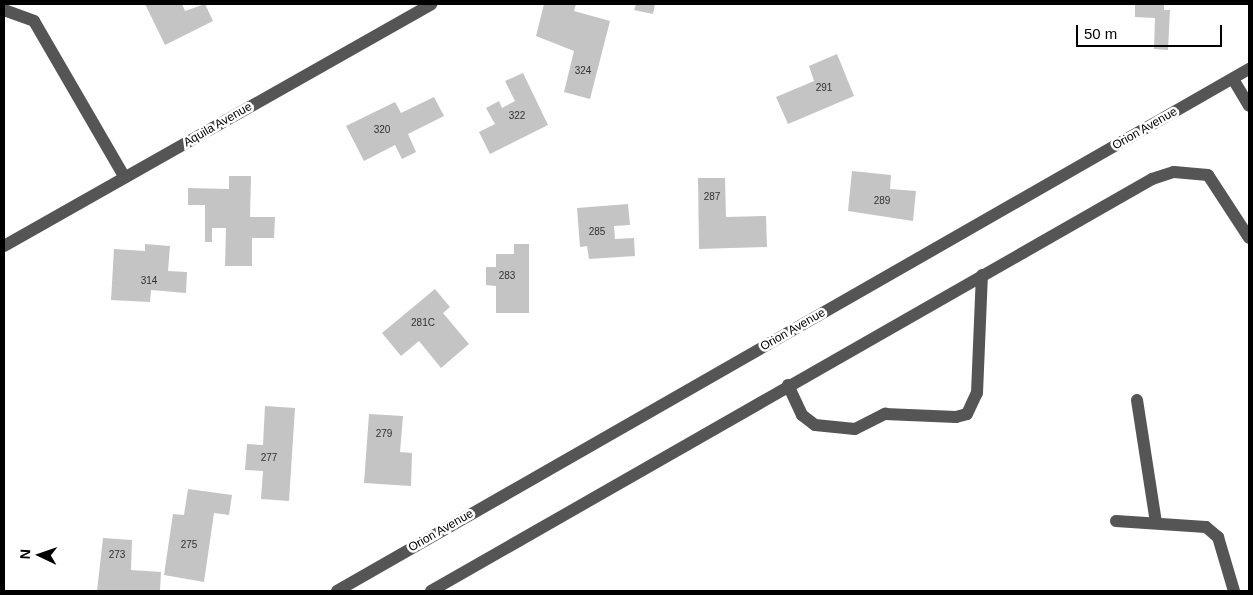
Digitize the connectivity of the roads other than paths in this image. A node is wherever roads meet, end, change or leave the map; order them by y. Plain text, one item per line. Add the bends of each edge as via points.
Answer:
1 (431, 4) edge
2 (4, 10) edge
3 (1249, 69) edge
4 (1233, 79) junction
5 (1249, 106) edge
6 (125, 178) junction
7 (1249, 238) edge
8 (4, 246) edge
9 (982, 276) junction
10 (788, 385) junction
11 (1137, 400) dead end
12 (1116, 521) dead end
13 (1156, 523) junction
14 (337, 591) edge
15 (431, 591) edge
16 (1234, 591) edge

1 - 6 street, Aquila Avenue
2 - 6 street via 34,21
3 - 4 street, Orion Avenue
4 - 5 street
4 - 14 street, Orion Avenue
6 - 8 street, Aquila Avenue
7 - 9 street via 1212,179 1174,172 1152,179
9 - 10 street
9 - 10 street via 977,393 967,414 956,417 885,414 855,429 815,425 802,415
10 - 15 street
11 - 13 street
12 - 13 street
13 - 16 street via 1198,525 1214,532

